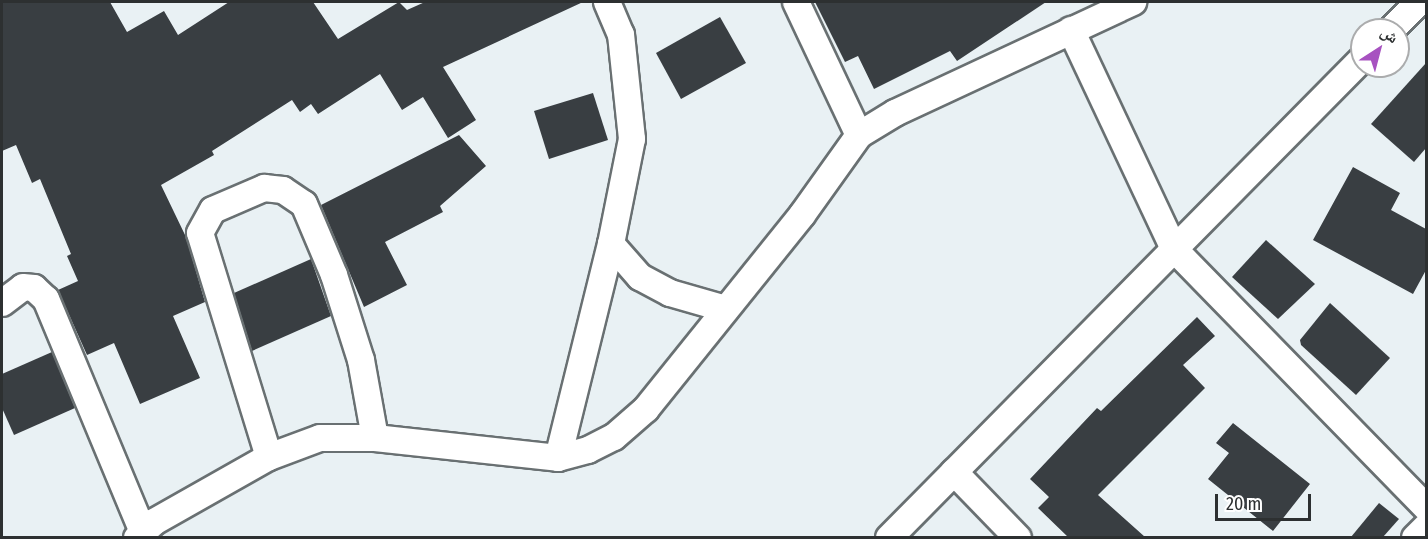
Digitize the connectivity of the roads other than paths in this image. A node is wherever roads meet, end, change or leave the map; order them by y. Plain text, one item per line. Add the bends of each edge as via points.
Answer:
1 (607, 2) edge
2 (796, 2) edge
3 (1133, 2) edge
4 (1419, 2) edge
5 (1403, 18) edge
6 (1071, 30) junction
7 (1350, 71) edge
8 (859, 135) junction
9 (611, 244) junction
10 (1174, 249) junction
11 (2, 303) edge
12 (726, 309) junction
13 (375, 438) junction
14 (269, 457) junction
15 (558, 458) junction
16 (954, 472) junction
17 (1426, 507) edge
18 (1426, 527) edge
19 (140, 535) edge
20 (889, 537) edge
21 (1018, 537) edge
22 (1415, 537) edge

1 - 9 street via 621,35 632,139
2 - 8 street
3 - 6 street
4 - 5 street
6 - 8 street via 895,113
6 - 10 street
7 - 10 street
8 - 12 street via 802,215
9 - 12 street via 640,277 670,293
9 - 15 street
10 - 16 street
10 - 17 street
11 - 19 street via 23,287 34,288 46,299
12 - 15 street via 638,416 614,437 588,450
13 - 14 street via 320,438
13 - 14 street via 361,360 334,275 304,204 283,190 264,188 213,210 201,233
13 - 15 street
14 - 19 street
16 - 20 street
16 - 21 street
18 - 22 street

